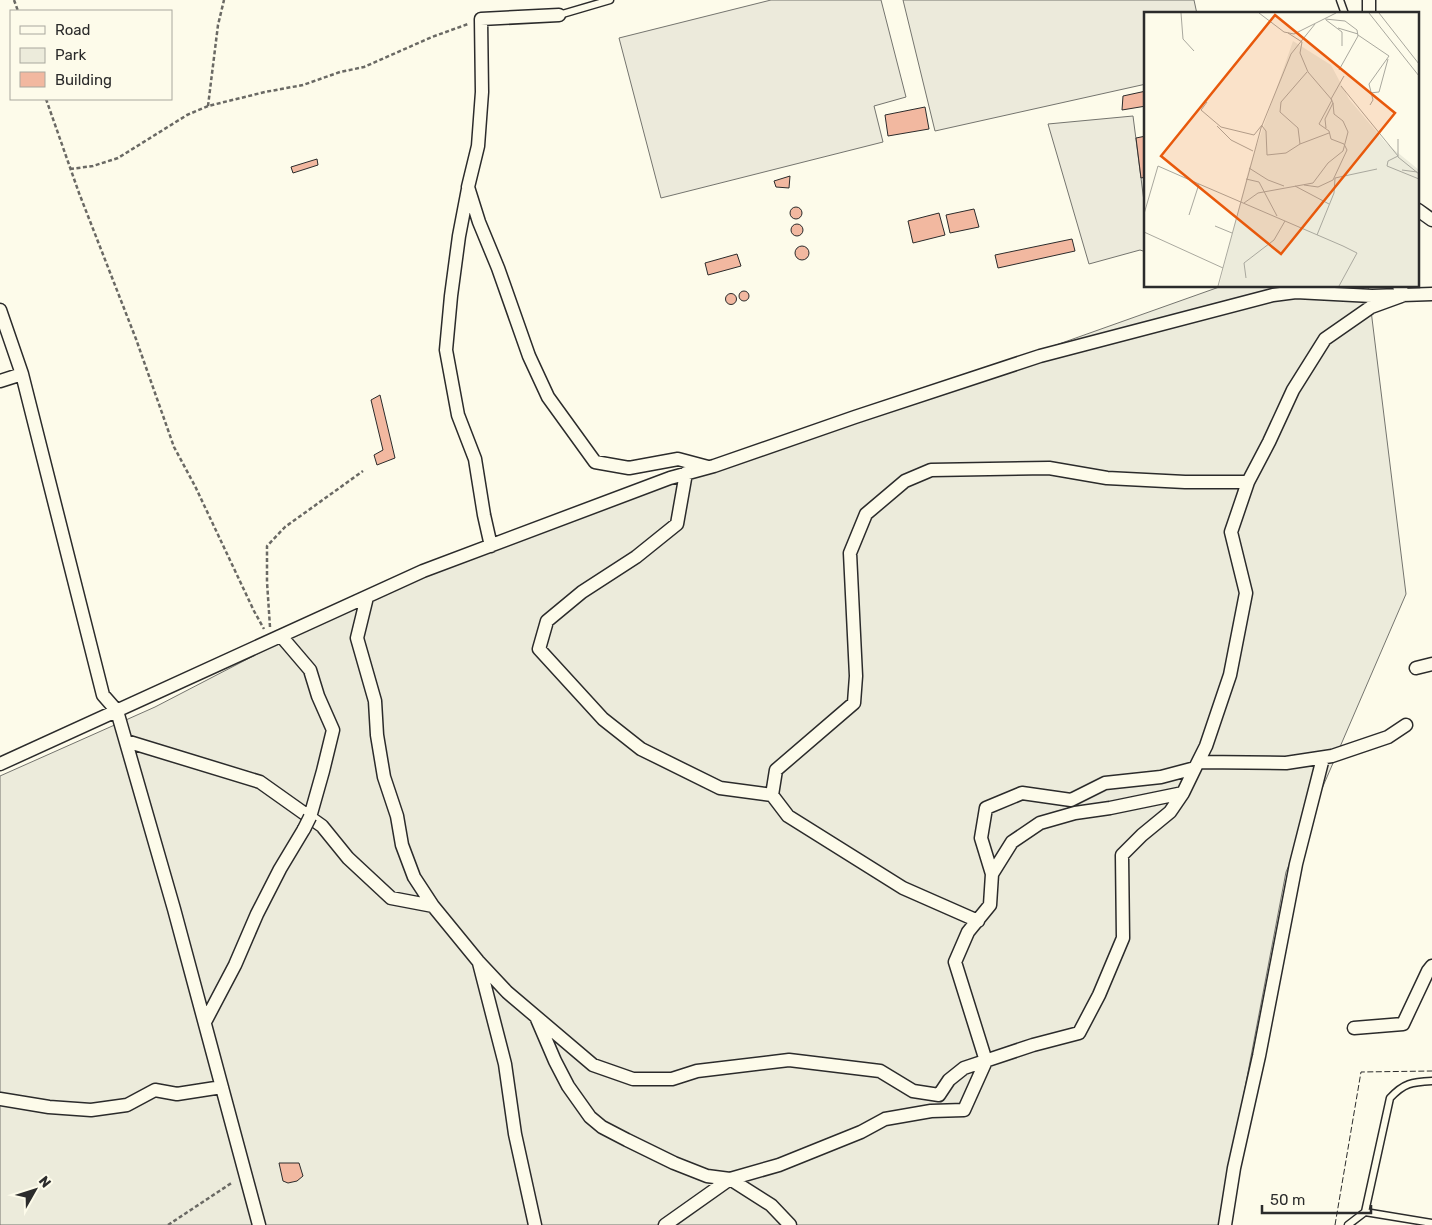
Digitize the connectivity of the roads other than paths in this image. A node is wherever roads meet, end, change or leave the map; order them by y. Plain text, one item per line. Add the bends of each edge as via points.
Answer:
1 (610, 0) edge
2 (1340, 0) edge
3 (1344, 12) edge
4 (559, 15) joint
5 (468, 186) junction
6 (1420, 211) edge
7 (1432, 220) edge
8 (1401, 291) edge
9 (1432, 294) edge
10 (0, 310) edge
11 (22, 374) junction
12 (0, 381) edge
13 (708, 467) junction
14 (686, 473) junction
15 (1248, 482) junction
16 (491, 546) junction
17 (366, 597) junction
18 (276, 638) junction
19 (1432, 664) edge
20 (1416, 668) dead end
21 (118, 710) junction
22 (1406, 725) dead end
23 (126, 741) junction
24 (1323, 758) junction
25 (1198, 762) junction
26 (0, 764) edge
27 (1183, 793) junction
28 (772, 795) junction
29 (992, 874) junction
30 (433, 906) junction
31 (978, 920) junction
32 (478, 961) junction
33 (1431, 970) edge
34 (537, 1019) junction
35 (205, 1022) junction
36 (1354, 1028) dead end
37 (986, 1061) junction
38 (1432, 1081) edge
39 (222, 1087) junction
40 (0, 1099) edge
41 (730, 1179) junction
42 (1365, 1212) junction
43 (1432, 1223) edge
44 (259, 1225) edge
45 (535, 1225) edge
46 (666, 1225) edge
47 (790, 1225) edge
48 (1224, 1225) edge
49 (1348, 1225) edge

1 - 4 lane
2 - 3 lane
4 - 5 street via 482,20 479,137
5 - 13 street via 528,356 548,397 595,462 629,468 678,459
5 - 16 street via 454,270 446,350 458,414 475,459
6 - 7 street
8 - 9 street
8 - 13 street via 1372,296 1296,292 1273,295 1040,356
8 - 15 street via 1325,339 1292,390
10 - 11 street
11 - 12 street
11 - 21 street via 103,695
13 - 14 street
14 - 16 street
14 - 28 street via 677,524 547,621 539,648 603,719 641,749 720,788
15 - 25 street via 1231,532 1246,593 1230,675
15 - 28 street via 1107,478 1049,468 931,470 905,481 866,514 850,553 856,676 854,703 776,770
16 - 17 street via 423,571
17 - 18 street
17 - 30 street via 357,638 375,701 384,777 414,877
18 - 21 street
18 - 35 street, bridge via 310,670 333,730 310,817 257,914
19 - 20 street
21 - 23 street
21 - 26 street
22 - 24 street via 1388,737
23 - 30 street via 260,782 322,826 348,858 391,898
23 - 35 street
24 - 25 street via 1286,763
24 - 48 street via 1296,864
25 - 27 street
25 - 29 street via 1195,768 1161,777 1105,784 1071,800 1022,793 986,808 981,838
27 - 29 street via 1075,813 1040,823 1012,842
27 - 37 street via 1170,812 1122,855 1123,938 1079,1033
28 - 31 street via 788,816 903,888
29 - 31 street via 990,905
30 - 32 street
31 - 37 street via 968,932 955,962
32 - 34 street
32 - 45 street via 505,1064 515,1134
33 - 36 street via 1403,1024
34 - 37 street via 593,1066 633,1079 672,1078 697,1071 789,1060 880,1071 912,1091 939,1095 949,1080 964,1068
34 - 41 street via 568,1086 602,1128 674,1163 707,1176
35 - 39 street
37 - 41 street via 964,1110 931,1111 885,1119 862,1132 778,1165
38 - 42 lane via 1400,1087 1390,1098
39 - 40 street via 177,1094 155,1090 127,1105 92,1110
39 - 44 street
41 - 46 street
41 - 47 street via 771,1205
42 - 43 lane
42 - 49 lane

